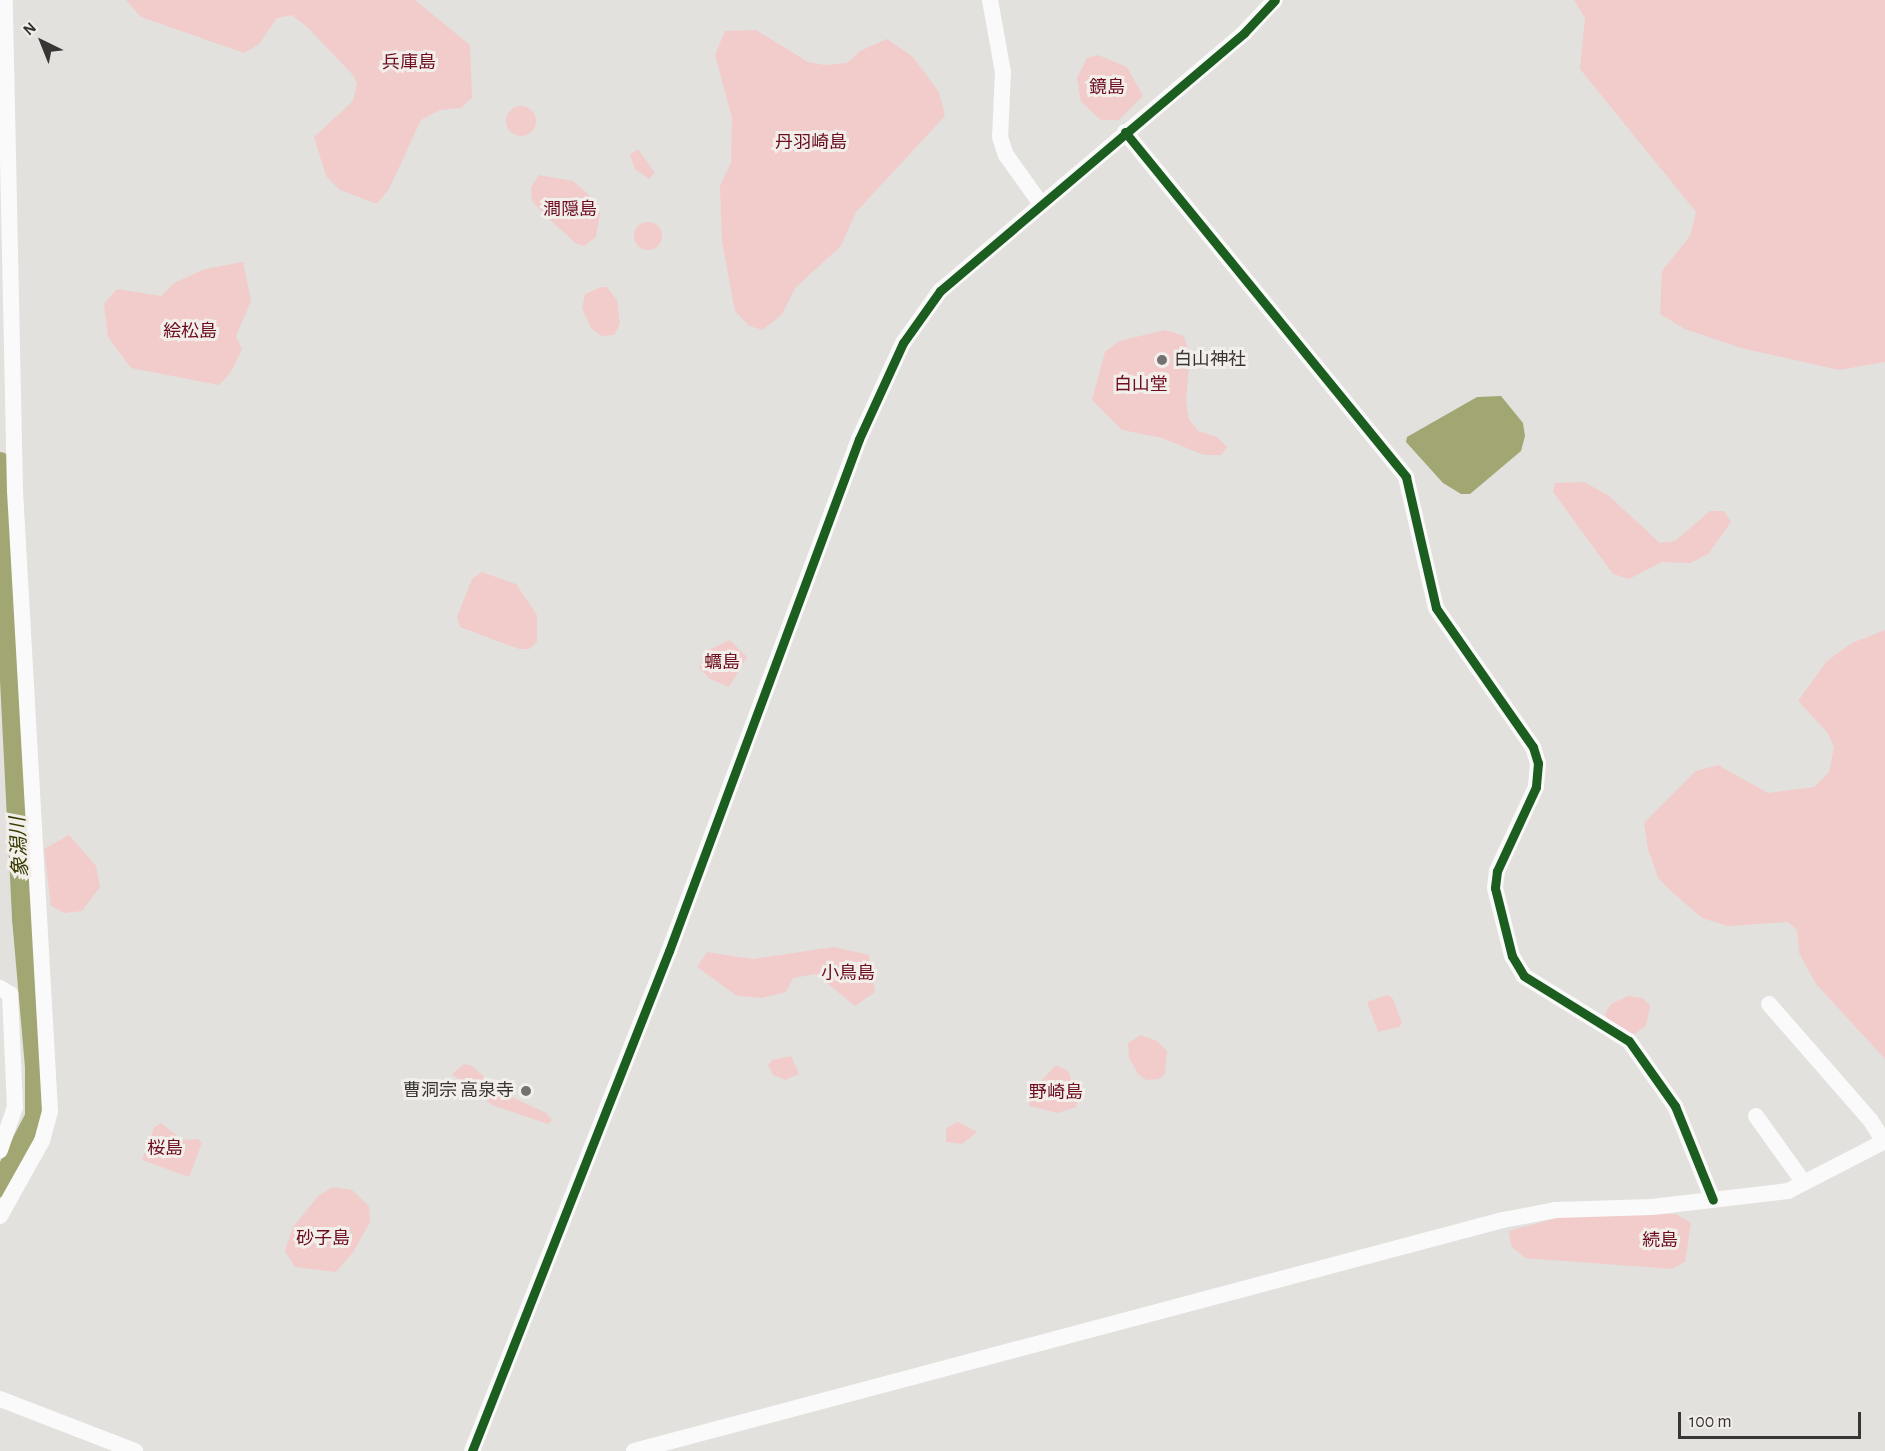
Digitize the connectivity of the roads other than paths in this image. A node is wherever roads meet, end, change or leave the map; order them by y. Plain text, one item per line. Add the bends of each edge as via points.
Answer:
1 (5, 0) edge
2 (990, 0) edge
3 (1275, 0) edge
4 (1125, 132) junction
5 (1041, 204) junction
6 (0, 988) edge
7 (1769, 1004) dead end
8 (1756, 1116) dead end
9 (1884, 1142) edge
10 (0, 1150) edge
11 (1804, 1182) junction
12 (1713, 1200) junction
13 (0, 1216) edge
14 (0, 1399) edge
15 (135, 1451) edge
16 (472, 1451) edge
17 (634, 1451) edge

1 - 13 street via 13,449 50,1111 42,1141
2 - 5 street via 1003,72 1000,137 1006,155
3 - 4 street via 1244,33
4 - 5 street
4 - 12 street via 1406,477 1436,608 1533,747 1538,763 1536,787 1497,871 1495,888 1512,956 1524,976 1629,1041 1675,1106
5 - 16 street via 939,291 903,343 887,378 833,508 669,951
6 - 10 street via 10,994 15,1107
7 - 9 street via 1871,1121
8 - 11 street
9 - 11 street
11 - 12 street via 1788,1191
12 - 17 street via 1556,1210 1503,1220
14 - 15 street

